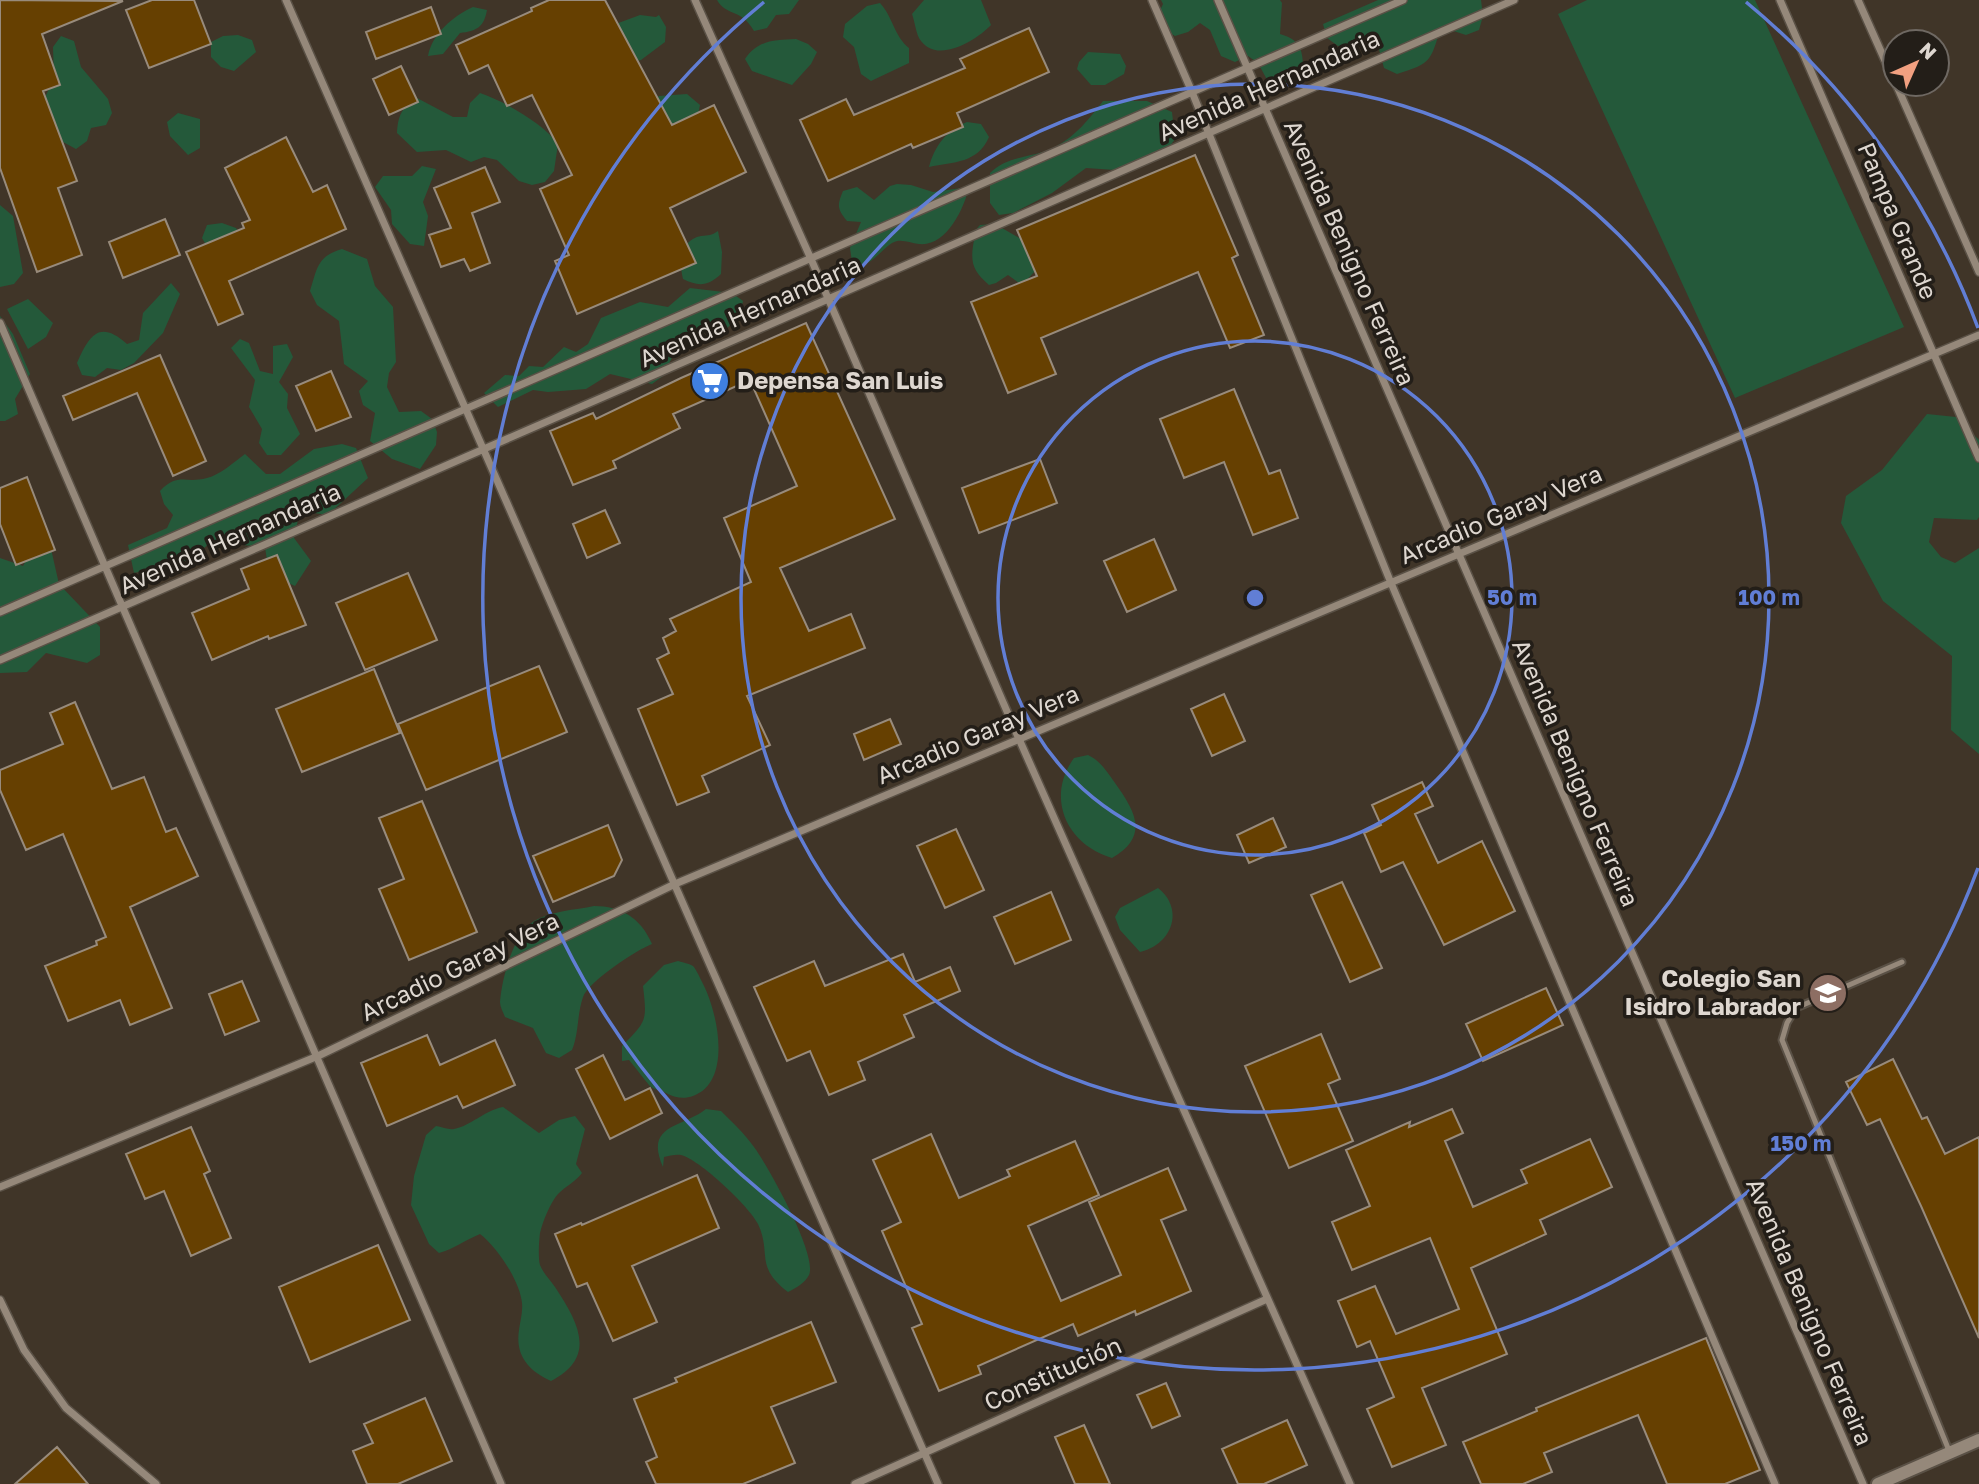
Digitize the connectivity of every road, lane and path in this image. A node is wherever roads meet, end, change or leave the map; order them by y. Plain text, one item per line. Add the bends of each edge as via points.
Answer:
1 (286, 0) edge
2 (695, 0) edge
3 (1152, 0) edge
4 (1218, 0) edge
5 (1403, 0) edge
6 (1514, 0) edge
7 (1780, 0) edge
8 (1858, 0) edge
9 (1881, 52) edge
10 (1247, 68) junction
11 (1192, 92) junction
12 (1902, 98) edge
13 (1265, 109) junction
14 (1209, 134) junction
15 (811, 259) junction
16 (1979, 272) edge
17 (828, 299) junction
18 (0, 323) edge
19 (1979, 335) edge
20 (1934, 354) junction
21 (465, 409) junction
22 (483, 450) junction
23 (1979, 458) edge
24 (1458, 554) junction
25 (105, 566) junction
26 (1391, 583) junction
27 (123, 606) junction
28 (0, 612) edge
29 (0, 660) edge
30 (1019, 739) junction
31 (675, 884) junction
32 (1902, 962) dead end
33 (318, 1056) junction
34 (0, 1187) edge
35 (1267, 1299) junction
36 (0, 1300) edge
37 (1979, 1440) edge
38 (925, 1453) junction
39 (1950, 1453) junction
40 (156, 1484) edge
41 (501, 1484) edge
42 (855, 1484) edge
43 (939, 1484) edge
44 (1350, 1484) edge
45 (1776, 1484) edge
46 (1863, 1484) edge
47 (1878, 1484) edge

1 - 21 street
2 - 15 street
3 - 11 street
4 - 10 street, Avenida Benigno Ferreira
5 - 10 street, Avenida Hernandaria
6 - 13 street, Avenida Hernandaria
7 - 20 street, Pampa Grande
8 - 9 street
10 - 11 street, Avenida Hernandaria
10 - 13 street, Avenida Benigno Ferreira
11 - 14 street
11 - 15 street, Avenida Hernandaria
12 - 16 street
13 - 14 street, Avenida Hernandaria
13 - 24 street, Avenida Benigno Ferreira
14 - 17 street, Avenida Hernandaria
14 - 26 street
15 - 17 street
15 - 21 street, Avenida Hernandaria
17 - 22 street, Avenida Hernandaria
17 - 30 street
18 - 25 street
19 - 20 street, Arcadio Garay Vera
20 - 23 street, Pampa Grande
20 - 24 street, Arcadio Garay Vera
21 - 22 street
21 - 25 street, Avenida Hernandaria
22 - 27 street, Avenida Hernandaria
22 - 31 street
24 - 26 street, Arcadio Garay Vera
24 - 46 street, Avenida Benigno Ferreira
25 - 27 street
25 - 28 street, Avenida Hernandaria
26 - 30 street, Arcadio Garay Vera
26 - 45 street
27 - 29 street, Avenida Hernandaria
27 - 33 street
30 - 31 street, Arcadio Garay Vera
30 - 35 street
31 - 33 street, Arcadio Garay Vera
31 - 38 street
32 - 39 lane via 1796,1008 1782,1040
33 - 34 street, Arcadio Garay Vera
33 - 41 street
35 - 38 street, Constitución
35 - 44 street
36 - 40 street via 24,1350 66,1408
37 - 39 street
38 - 42 street, Constitución
38 - 43 street
39 - 47 street

